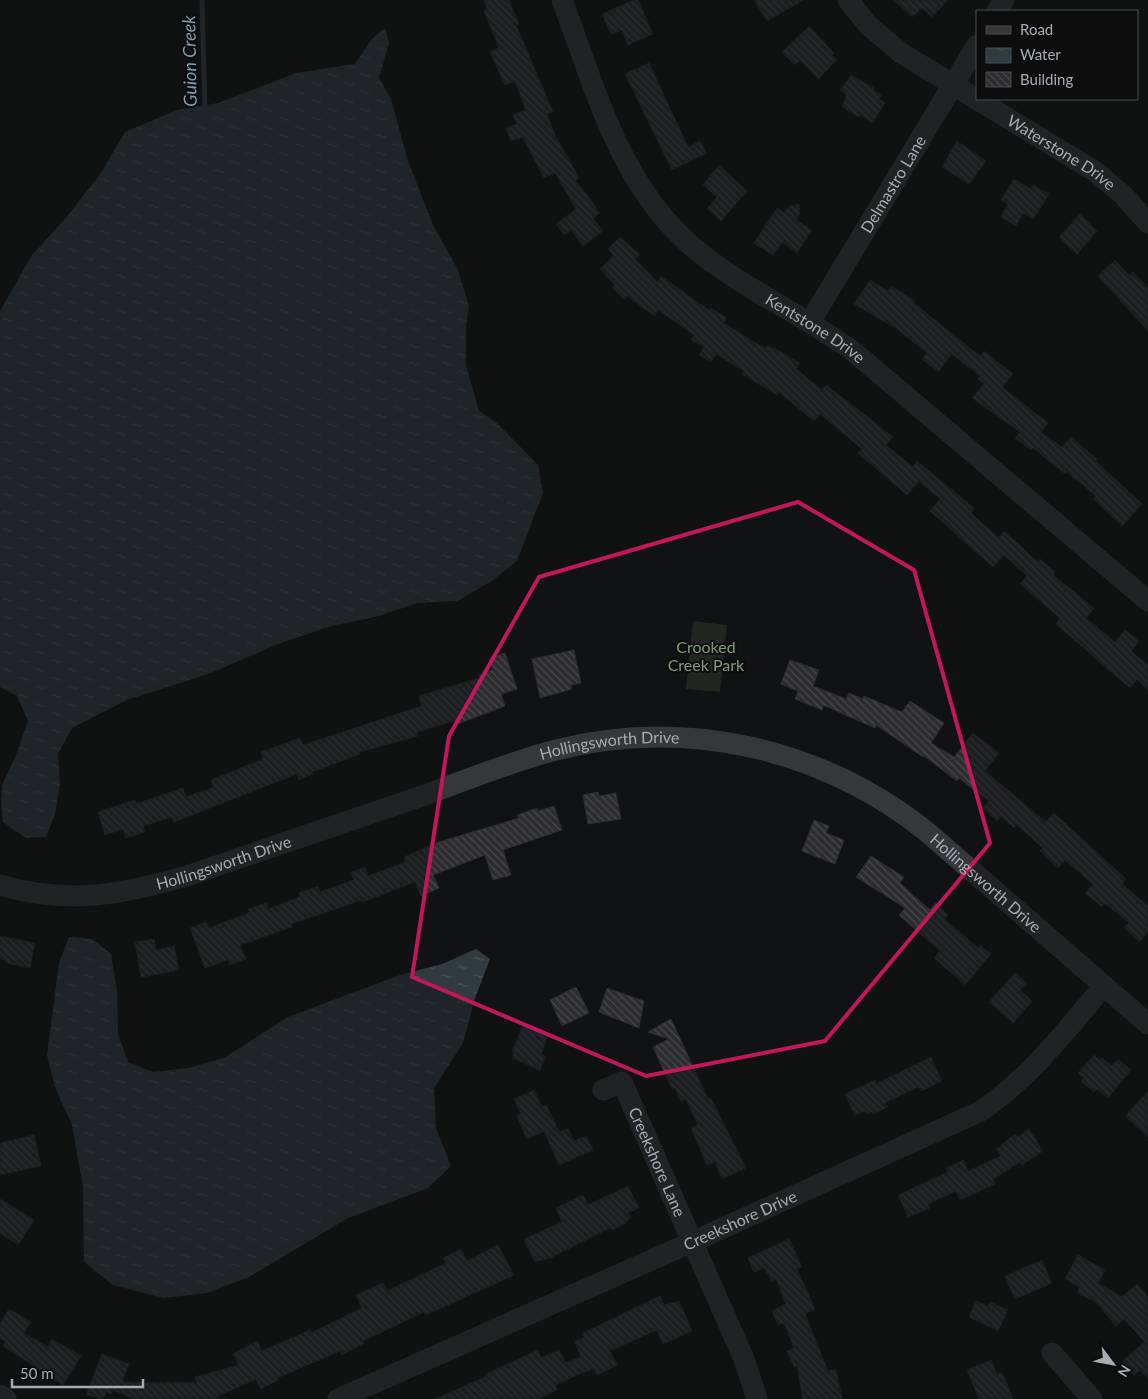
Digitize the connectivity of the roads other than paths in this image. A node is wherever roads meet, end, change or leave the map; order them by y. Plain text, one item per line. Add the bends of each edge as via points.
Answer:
1 (562, 0) edge
2 (848, 0) edge
3 (976, 47) edge
4 (953, 85) junction
5 (976, 99) edge
6 (978, 100) edge
7 (1148, 223) edge
8 (810, 322) junction
9 (1148, 601) edge
10 (0, 885) edge
11 (1104, 986) junction
12 (1148, 1024) edge
13 (603, 1090) dead end
14 (692, 1242) junction
15 (1052, 1353) dead end
16 (0, 1395) edge
17 (6, 1399) edge
18 (338, 1399) edge
19 (757, 1399) edge
20 (1092, 1399) edge

1 - 8 street, Kentstone Drive via 617,144 651,202 671,226 701,253
2 - 4 street, Waterstone Drive via 888,43
3 - 4 street, Delmastro Lane
4 - 5 street, Waterstone Drive
4 - 8 street, Delmastro Lane
6 - 7 street, Waterstone Drive via 1096,172
8 - 9 street, Kentstone Drive via 863,360
10 - 11 street, Hollingsworth Drive via 67,896 136,890 187,876 555,751 626,738 693,738 730,742 785,755 824,770 879,798 926,831
11 - 12 street, Hollingsworth Drive
11 - 14 street, Creekshore Drive via 1015,1085 981,1111
13 - 14 street, Creekshore Lane via 622,1082
14 - 18 street, Creekshore Drive
14 - 19 street, Creekshore Lane via 744,1359
15 - 20 street
16 - 17 street

